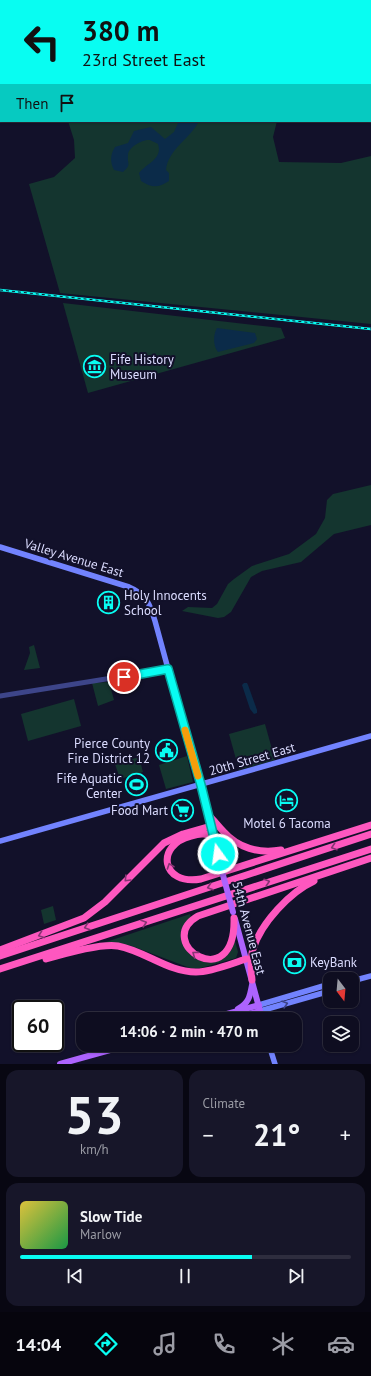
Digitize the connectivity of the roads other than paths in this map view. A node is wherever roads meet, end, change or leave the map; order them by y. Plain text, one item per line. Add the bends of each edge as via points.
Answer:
1 (0, 547) edge
2 (140, 592) joint
3 (168, 669) junction
4 (0, 696) edge
5 (371, 736) edge
6 (201, 785) junction
7 (208, 815) junction
8 (211, 826) junction
9 (371, 826) edge
10 (371, 834) edge
11 (213, 836) junction
12 (0, 841) edge
13 (308, 845) junction
14 (371, 849) edge
15 (371, 858) edge
16 (371, 862) edge
17 (234, 915) junction
18 (0, 950) edge
19 (0, 956) edge
20 (246, 959) junction
21 (0, 970) edge
22 (371, 976) edge
23 (359, 979) edge
24 (252, 982) junction
25 (323, 986) edge
26 (323, 993) edge
27 (259, 1008) junction
28 (235, 1012) edge
29 (244, 1012) edge
30 (260, 1012) edge
31 (103, 1052) edge
32 (271, 1052) edge
33 (60, 1064) edge
34 (275, 1064) edge

1 - 2 main road, Valley Avenue East
2 - 3 main road, 54th Avenue East via 148,600 151,608
3 - 4 street
3 - 6 main road, 54th Avenue East
5 - 6 main road, 20th Street East
6 - 7 main road, 54th Avenue East
6 - 12 main road, 20th Street East
7 - 8 main road, 54th Avenue East
7 - 13 highway via 235,842 251,849 270,852
8 - 11 main road, 54th Avenue East
8 -> 18 highway via 183,834 164,844 105,902 84,918
9 - 13 highway
10 -> 19 highway
13 -> 11 highway via 201,879 186,880 176,876 168,861 173,846 179,840 188,837 203,834
11 - 17 main road, 54th Avenue East, bridge
21 -> 14 highway
17 -> 15 highway via 232,939 222,955 203,959 188,948 185,931 190,922 198,916
16 - 24 highway via 317,880 289,897 257,938 252,958
17 - 20 main road, 54th Avenue East
20 - 21 highway via 206,971 188,972 127,948 111,945
20 - 24 main road, 54th Avenue East
22 - 23 main road
24 - 27 main road, 54th Avenue East
24 - 28 main road via 249,998
25 - 27 main road
27 -> 26 main road
27 - 29 main road
27 - 30 main road, 54th Avenue East
31 - 33 main road
32 - 34 main road

